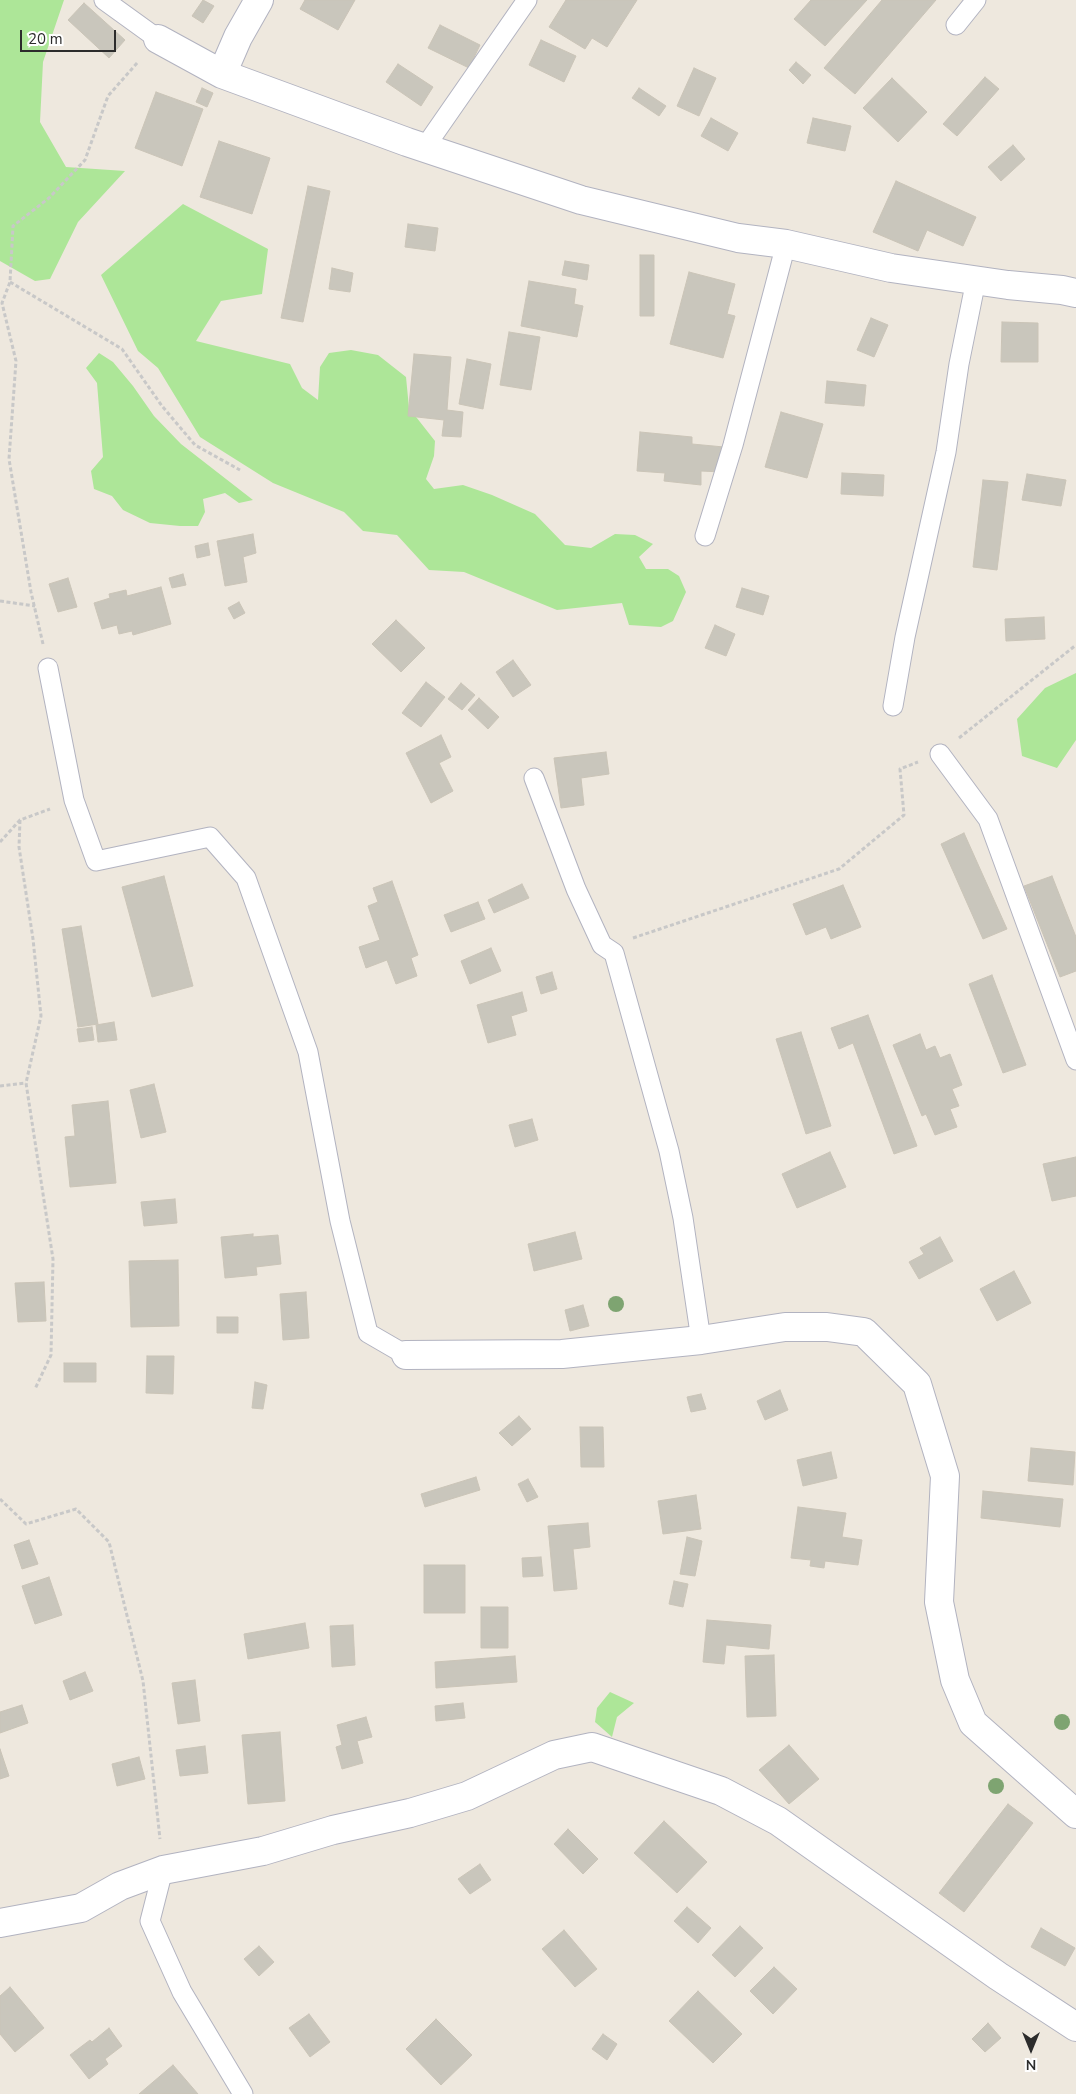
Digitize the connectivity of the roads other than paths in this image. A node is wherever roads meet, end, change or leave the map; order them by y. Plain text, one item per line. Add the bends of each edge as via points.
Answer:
1 (104, 0) edge
2 (259, 0) edge
3 (527, 0) edge
4 (976, 0) edge
5 (956, 25) dead end
6 (158, 39) joint
7 (222, 74) junction
8 (425, 147) junction
9 (786, 244) junction
10 (976, 280) junction
11 (1076, 293) edge
12 (705, 536) dead end
13 (48, 668) road end
14 (893, 706) dead end
15 (940, 754) road end
16 (534, 778) dead end
17 (1076, 1060) edge
18 (700, 1340) junction
19 (406, 1355) joint
20 (1076, 1814) edge
21 (163, 1870) junction
22 (0, 1923) edge
23 (1076, 2027) edge
24 (243, 2094) edge

1 - 6 lane
2 - 7 street
3 - 8 lane
4 - 5 lane
6 - 7 street
7 - 8 street
8 - 9 street via 581,200 738,238
9 - 10 street via 891,268
9 - 12 lane via 733,445
10 - 11 street
10 - 14 lane via 946,452
13 - 19 lane via 74,800 96,861 210,837 246,878 308,1052 340,1221 368,1333
15 - 17 lane via 988,818
16 - 18 lane via 576,889 602,945 614,953 669,1151 683,1218
18 - 19 street via 562,1354
18 - 20 street via 784,1327 828,1327 864,1332 917,1384 945,1476 939,1602 955,1680 973,1723
21 - 22 street via 120,1886 81,1908
21 - 23 street via 263,1851 333,1830 410,1813 467,1796 554,1755 592,1747 721,1792 778,1821
21 - 24 lane via 150,1921 182,1992

